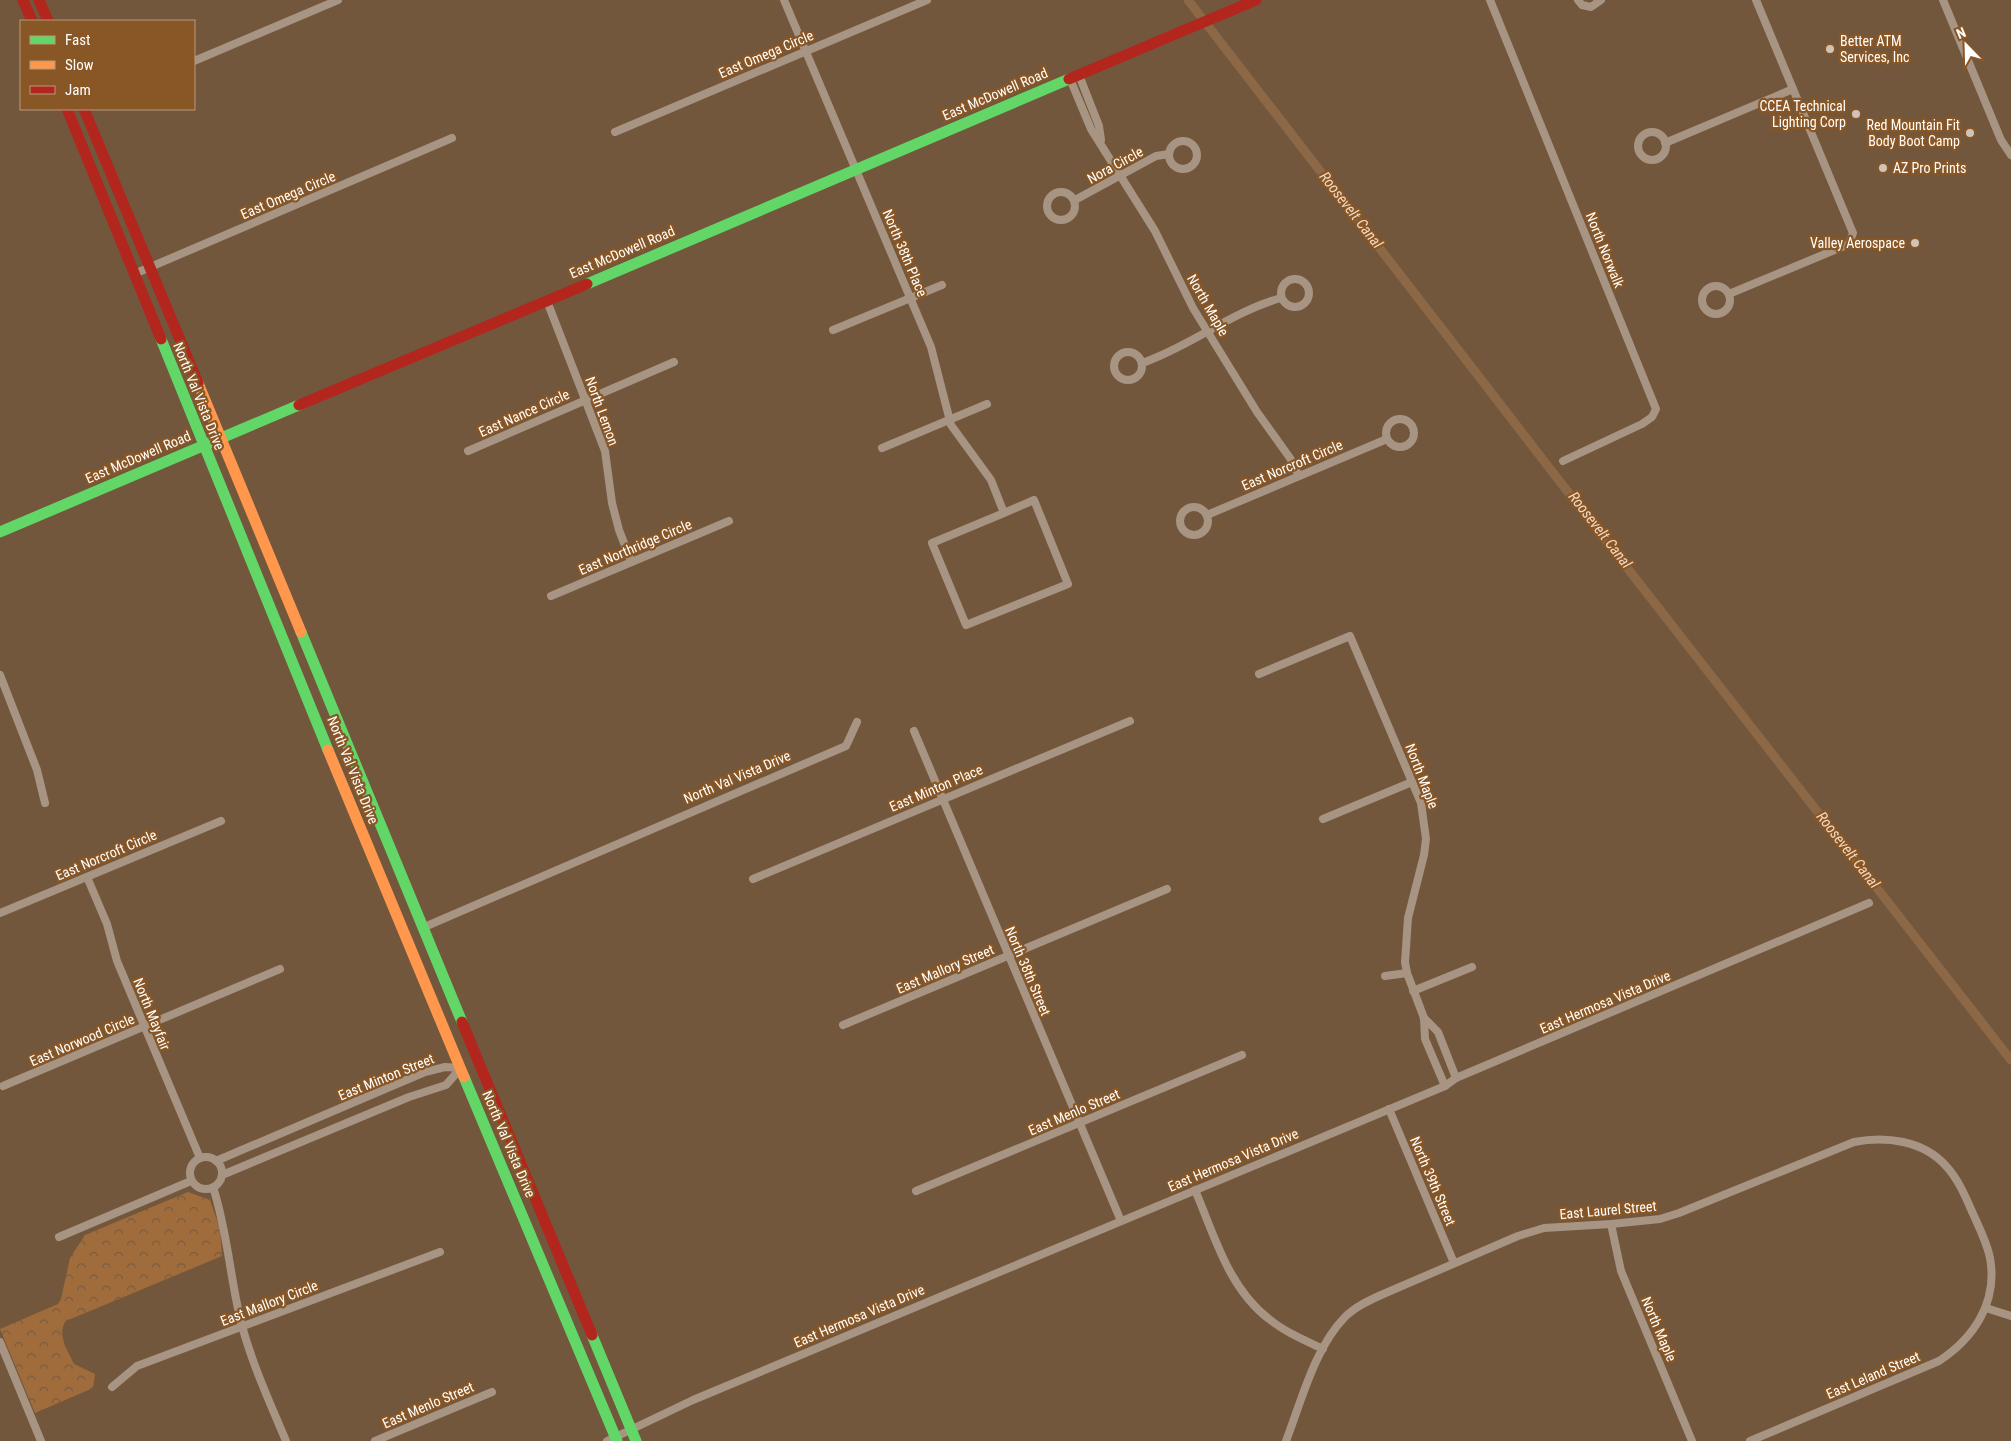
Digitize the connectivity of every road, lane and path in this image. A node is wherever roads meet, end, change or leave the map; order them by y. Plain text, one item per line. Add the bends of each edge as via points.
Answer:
1 (23, 0) edge
2 (40, 0) edge
3 (338, 0) edge
4 (784, 0) edge
5 (927, 0) edge
6 (1256, 0) edge
7 (1490, 0) edge
8 (1578, 0) edge
9 (1601, 0) edge
10 (1756, 0) edge
11 (1943, 0) edge
12 (32, 20) edge
13 (48, 20) edge
14 (806, 51) junction
15 (195, 61) edge
16 (1074, 77) junction
17 (1793, 89) junction
18 (82, 110) edge
19 (68, 111) edge
20 (615, 132) dead end
21 (452, 138) dead end
22 (1665, 143) dead end
23 (1169, 154) dead end
24 (2011, 155) edge
25 (856, 169) junction
26 (1122, 175) junction
27 (1075, 200) dead end
28 (150, 267) junction
29 (134, 274) junction
30 (942, 285) dead end
31 (1728, 294) dead end
32 (910, 298) junction
33 (1281, 298) dead end
34 (546, 301) junction
35 (833, 330) dead end
36 (1208, 331) junction
37 (674, 362) dead end
38 (1142, 363) dead end
39 (586, 399) junction
40 (988, 404) dead end
41 (949, 420) junction
42 (220, 438) junction
43 (1387, 439) dead end
44 (203, 445) junction
45 (882, 448) dead end
46 (468, 451) dead end
47 (1563, 461) dead end
48 (1298, 476) junction
49 (1004, 513) junction
50 (1207, 515) dead end
51 (730, 521) dead end
52 (0, 532) edge
53 (631, 561) junction
54 (551, 596) dead end
55 (300, 632) junction
56 (283, 639) junction
57 (1259, 674) dead end
58 (0, 675) edge
59 (1130, 721) dead end
60 (857, 722) dead end
61 (914, 731) dead end
62 (346, 744) junction
63 (329, 751) junction
64 (1412, 782) junction
65 (942, 799) junction
66 (46, 803) dead end
67 (1323, 819) dead end
68 (221, 821) dead end
69 (87, 877) junction
70 (752, 879) dead end
71 (1168, 889) dead end
72 (411, 901) junction
73 (1869, 903) dead end
74 (394, 908) junction
75 (0, 913) edge
76 (422, 928) junction
77 (405, 935) junction
78 (1008, 956) junction
79 (1472, 967) dead end
80 (280, 969) dead end
81 (1407, 973) junction
82 (1385, 976) dead end
83 (1414, 991) junction
84 (1424, 1018) junction
85 (843, 1025) dead end
86 (144, 1028) junction
87 (467, 1037) junction
88 (450, 1044) junction
89 (1242, 1056) dead end
90 (477, 1061) junction
91 (461, 1068) junction
92 (1456, 1078) junction
93 (3, 1086) dead end
94 (1445, 1086) junction
95 (1389, 1109) junction
96 (498, 1110) junction
97 (481, 1117) junction
98 (1079, 1123) junction
99 (516, 1153) junction
100 (200, 1158) junction
101 (499, 1160) junction
102 (216, 1161) junction
103 (222, 1175) junction
104 (525, 1175) junction
105 (192, 1181) junction
106 (508, 1182) junction
107 (214, 1187) junction
108 (1195, 1190) junction
109 (916, 1191) dead end
110 (1120, 1221) junction
111 (1611, 1224) junction
112 (59, 1237) dead end
113 (440, 1252) dead end
114 (1454, 1263) junction
115 (1986, 1308) junction
116 (2011, 1316) edge
117 (242, 1327) junction
118 (0, 1342) edge
119 (1323, 1349) junction
120 (112, 1387) dead end
121 (492, 1392) dead end
122 (634, 1436) edge
123 (613, 1440) edge
124 (42, 1441) edge
125 (286, 1441) edge
126 (375, 1441) edge
127 (1286, 1441) edge
128 (1692, 1441) edge
129 (1750, 1441) edge

1 - 12 main road
2 - 13 main road
3 - 15 street
4 - 14 street, North 38th Place
5 - 14 street, East Omega Circle
6 - 16 main road, East McDowell Road
7 - 47 street, North Norwalk via 1656,409 1642,424
8 - 9 street via 1582,5 1591,7
10 - 17 street
11 - 24 street via 2001,140
14 - 20 street, East Omega Circle
14 - 25 street, North 38th Place
16 - 25 main road, East McDowell Road
16 - 26 street, North Maple via 1091,129
17 - 22 street
17 - 31 street via 1853,233 1849,244
18 - 28 main road, North Val Vista Drive
19 - 29 main road, North Val Vista Drive
21 - 28 street, East Omega Circle
23 - 26 street, Nora Circle via 1156,156
25 - 32 street, North 38th Place
25 - 34 main road, East McDowell Road
26 - 27 street, Nora Circle
26 - 36 street, North Maple
28 - 29 street, East Omega Circle
28 - 42 main road, North Val Vista Drive
29 - 44 main road, North Val Vista Drive
30 - 32 street
32 - 35 street
32 - 41 street, North 38th Place via 931,347
33 - 36 street via 1245,311
34 - 39 street, North Lemon
34 - 42 main road, East McDowell Road
36 - 38 street
36 - 48 street, North Maple via 1257,412 1290,458
37 - 39 street, East Nance Circle
39 - 46 street, East Nance Circle
39 - 53 street, North Lemon via 605,451 612,503
40 - 41 street
41 - 45 street
41 - 49 street, North 38th Place via 991,480
42 - 44 main road, East McDowell Road
42 - 55 main road, North Val Vista Drive
43 - 48 street, East Norcroft Circle
44 - 52 main road, East McDowell Road
44 - 56 main road, North Val Vista Drive
48 - 50 street, East Norcroft Circle
49 - 49 street via 1034,500 1068,584 966,625 932,543
51 - 53 street, East Northridge Circle
53 - 54 street, East Northridge Circle
55 - 56 main road
55 - 62 main road, North Val Vista Drive
56 - 63 main road, North Val Vista Drive
57 - 64 street, North Maple via 1350,636
58 - 66 street via 37,770
59 - 65 street, East Minton Place
60 - 76 street, North Val Vista Drive via 846,746
61 - 65 street, North 38th Street
62 - 63 main road
62 - 72 main road, North Val Vista Drive
63 - 74 main road, North Val Vista Drive
64 - 67 street
64 - 81 street, North Maple via 1422,803 1426,839 1408,918 1405,944
65 - 70 street, East Minton Place
65 - 78 street, North 38th Street
68 - 69 street, East Norcroft Circle
69 - 75 street, East Norcroft Circle
69 - 86 street, North Mayfair via 108,924 117,961
71 - 78 street, East Mallory Street
72 - 74 main road
72 - 76 main road, North Val Vista Drive
73 - 92 street, East Hermosa Vista Drive
74 - 77 main road, North Val Vista Drive
76 - 77 main road
76 - 87 main road, North Val Vista Drive
77 - 88 main road, North Val Vista Drive
78 - 85 street, East Mallory Street
78 - 98 street, North 38th Street
79 - 83 street
80 - 86 street, East Norwood Circle
81 - 82 street
81 - 83 street, North Maple
83 - 84 street, North Maple
84 - 92 street, North Maple via 1438,1032
84 - 94 street, North Maple via 1425,1039
86 - 93 street, East Norwood Circle
86 - 100 street, North Mayfair
87 - 88 main road
87 - 90 main road, North Val Vista Drive
88 - 91 main road, North Val Vista Drive
89 - 98 street, East Menlo Street
90 - 91 main road
90 - 96 main road, North Val Vista Drive
91 - 97 main road, North Val Vista Drive
91 - 102 street, East Minton Street via 445,1067 424,1072
91 - 103 street, East Minton Street via 446,1085 409,1096
92 - 94 street, East Hermosa Vista Drive
94 - 95 street, East Hermosa Vista Drive
95 - 108 street, East Hermosa Vista Drive
95 - 114 street, North 39th Street
96 - 97 main road
96 - 99 main road, North Val Vista Drive
97 - 101 main road, North Val Vista Drive
98 - 109 street, East Menlo Street
98 - 110 street, North 38th Street
99 - 101 main road
99 - 104 main road, North Val Vista Drive
100 - 102 street
100 - 105 street via 190,1170
101 - 106 main road, North Val Vista Drive
102 - 103 street
103 - 107 street
104 - 106 main road
104 - 122 main road, North Val Vista Drive
105 - 107 street via 199,1188
105 - 112 street
106 - 123 main road, North Val Vista Drive
107 - 117 street via 226,1230
108 - 110 street, East Hermosa Vista Drive
108 - 119 street via 1228,1268 1251,1303 1288,1332
110 - 122 street, East Hermosa Vista Drive via 702,1396
111 - 114 street, East Laurel Street via 1544,1228
111 - 115 street, East Laurel Street via 1660,1218 1697,1208 1854,1142 1868,1139 1914,1145 1945,1164 1964,1193 1990,1259 1992,1276
111 - 128 street, North Maple via 1621,1271
113 - 117 street, East Mallory Circle
114 - 119 street, East Laurel Street via 1359,1305 1345,1317
115 - 116 street
115 - 129 street, East Leland Street via 1970,1335 1939,1361
117 - 120 street, East Mallory Circle via 137,1366
117 - 125 street via 254,1366
118 - 124 street
119 - 127 street, East Laurel Street
121 - 126 street, East Menlo Street
122 - 123 street, East Hermosa Vista Drive

